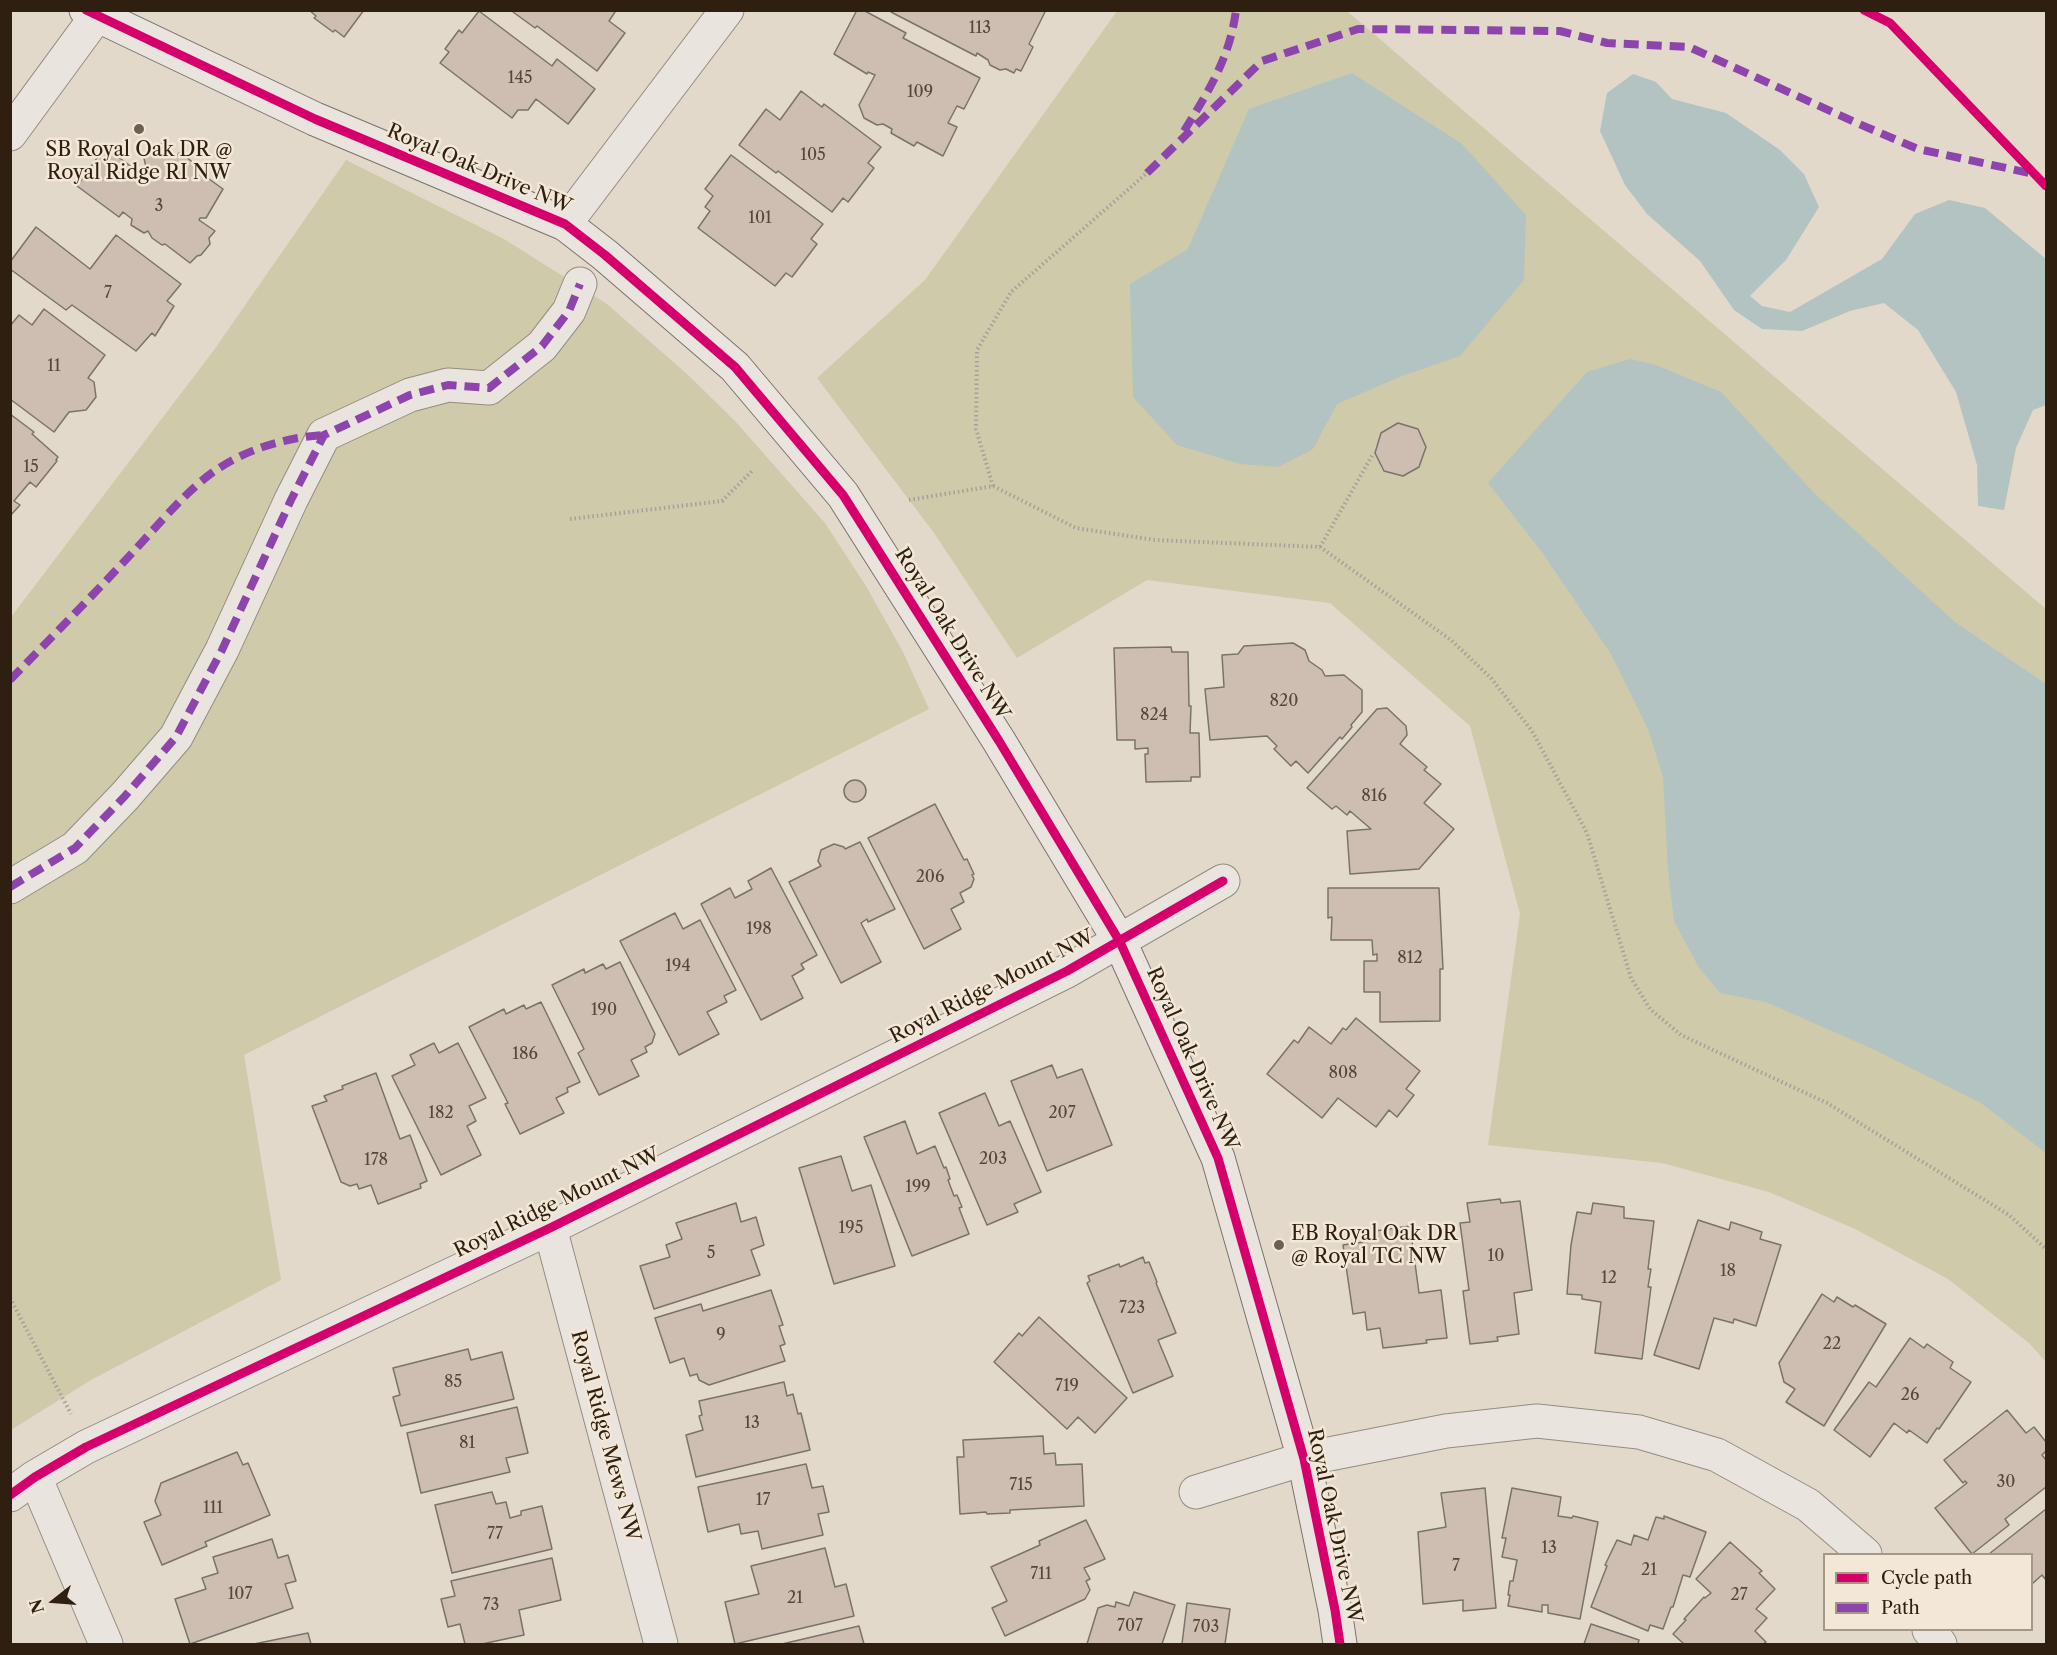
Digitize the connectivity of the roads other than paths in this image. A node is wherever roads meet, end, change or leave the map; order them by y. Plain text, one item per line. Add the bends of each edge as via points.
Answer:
1 (727, 10) edge
2 (95, 12) edge
3 (10, 134) edge
4 (564, 224) junction
5 (580, 284) dead end
6 (1223, 880) dead end
7 (10, 888) edge
8 (1120, 942) junction
9 (550, 1228) junction
10 (1304, 1459) junction
11 (23, 1486) edge
12 (1196, 1492) dead end
13 (1864, 1553) edge
14 (1930, 1631) edge
15 (106, 1644) edge
16 (661, 1644) edge
17 (1340, 1644) edge
18 (1940, 1644) edge

1 - 4 street
2 - 3 street
2 - 4 street, Royal Oak Drive NW via 315,119
4 - 8 street, Royal Oak Drive NW via 735,367 843,495 999,741
5 - 7 street via 568,310 542,346 489,388 448,386 410,395 324,435 222,650 176,737 75,848
6 - 8 street, Royal Ridge Mount NW
8 - 9 street, Royal Ridge Mount NW
8 - 10 street, Royal Oak Drive NW via 1218,1158
9 - 11 street, Royal Ridge Mount NW via 86,1447
9 - 16 street, Royal Ridge Mews NW
10 - 12 street
10 - 13 street via 1446,1431 1537,1421 1639,1432 1718,1455 1808,1505
10 - 17 street, Royal Oak Drive NW
11 - 15 street
14 - 18 street

